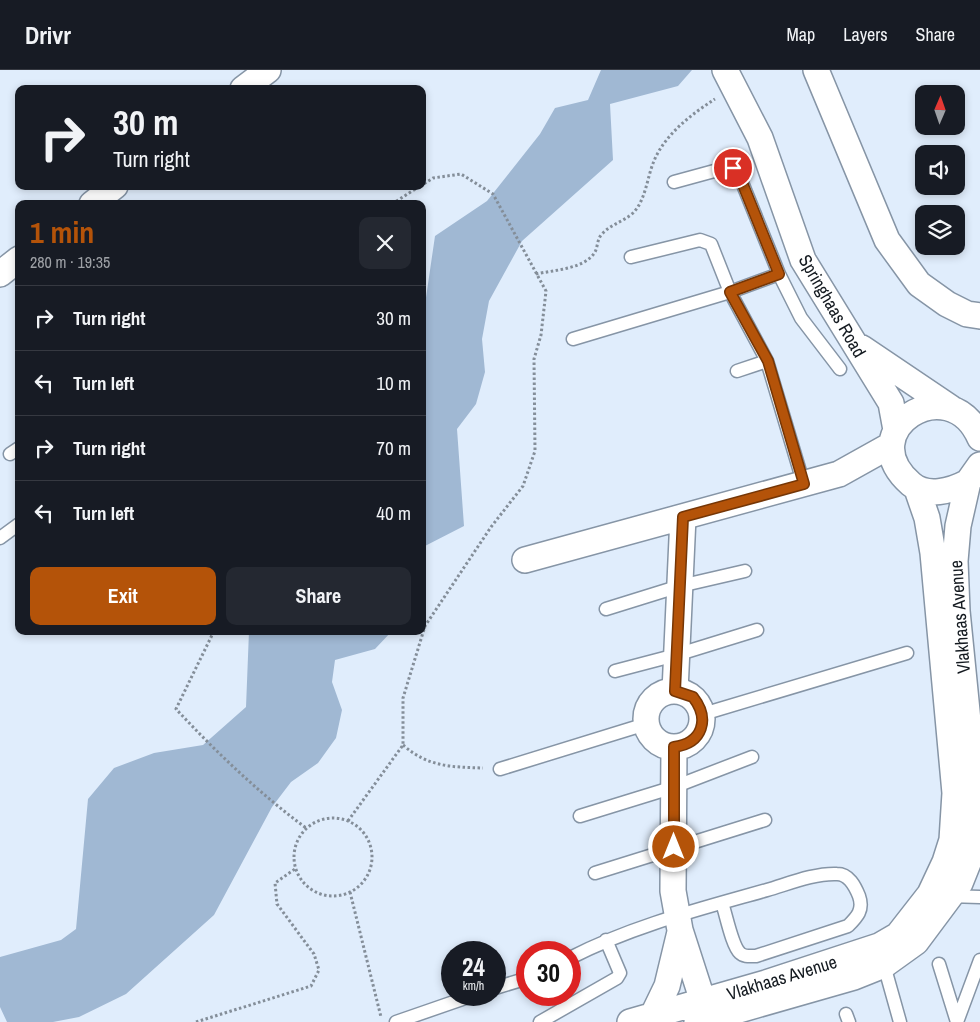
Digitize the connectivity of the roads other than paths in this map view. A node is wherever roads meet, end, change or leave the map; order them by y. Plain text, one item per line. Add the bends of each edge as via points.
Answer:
1 (268, 70) edge
2 (816, 70) edge
3 (730, 78) edge
4 (248, 85) edge
5 (674, 182) dead end
6 (110, 190) edge
7 (97, 200) edge
8 (631, 258) dead end
9 (15, 262) edge
10 (0, 274) edge
11 (779, 274) junction
12 (730, 292) junction
13 (980, 316) edge
14 (573, 339) dead end
15 (852, 340) junction
16 (768, 361) junction
17 (840, 368) dead end
18 (736, 371) dead end
19 (965, 411) edge
20 (894, 438) junction
21 (980, 438) edge
22 (974, 473) edge
23 (839, 474) junction
24 (910, 483) junction
25 (804, 484) junction
26 (683, 517) junction
27 (15, 527) edge
28 (0, 538) edge
29 (525, 560) dead end
30 (744, 571) dead end
31 (680, 586) junction
32 (606, 609) dead end
33 (757, 630) dead end
34 (907, 653) dead end
35 (676, 655) junction
36 (614, 671) dead end
37 (675, 691) junction
38 (702, 714) junction
39 (646, 724) junction
40 (674, 747) junction
41 (752, 757) dead end
42 (500, 769) road end
43 (674, 787) junction
44 (580, 816) dead end
45 (765, 820) dead end
46 (674, 847) junction
47 (595, 873) dead end
48 (942, 891) junction
49 (980, 897) edge
50 (722, 903) junction
51 (678, 923) junction
52 (606, 940) junction
53 (581, 952) edge
54 (980, 960) edge
55 (939, 964) dead end
56 (884, 965) junction
57 (441, 1005) edge
58 (703, 1014) edge
59 (641, 1019) edge
60 (390, 1021) edge
61 (540, 1022) edge
62 (900, 1022) edge
63 (957, 1022) edge

1 - 4 street
2 - 13 street via 887,240 919,284 947,304 967,314
3 - 15 street, Springhaas Road via 760,138 802,260
5 - 11 lane via 729,167 737,170
6 - 7 street
8 - 12 lane via 700,240 707,241
9 - 10 street
11 - 12 lane
11 - 17 lane via 801,318
12 - 14 lane
12 - 16 lane
15 - 19 street
15 - 20 street, Springhaas Road via 891,403
16 - 18 lane
16 - 25 lane
19 - 20 street via 935,406 919,409 906,418
19 - 21 street
20 - 23 street
20 - 24 street, Springhaas Road via 893,462
22 - 24 street via 944,492 930,492
22 - 48 street, Vlakhaas Avenue via 958,526 955,580 977,830 960,882
23 - 24 street
23 - 25 street
24 - 48 street, Vlakhaas Avenue via 927,518 931,544 955,793 955,819
25 - 26 street
26 - 29 street
26 - 31 street
27 - 28 lane
30 - 31 lane
31 - 32 lane
31 - 35 street
33 - 35 lane
34 - 38 lane
35 - 36 lane
35 - 37 street
37 - 38 street via 693,697
37 - 39 street via 656,697 646,714
38 - 40 street via 699,733 684,746
39 - 40 street via 656,741
39 - 42 lane
40 - 43 street
41 - 43 lane
43 - 44 lane
43 - 46 street
45 - 46 lane
46 - 47 lane
46 - 51 street via 673,890
48 - 49 lane
48 - 56 street, Vlakhaas Avenue via 916,942
48 - 58 street, Vlakhaas Avenue via 898,935 879,946
50 - 50 lane via 820,875 838,873 854,885 860,910 858,917 848,926 747,957 735,945
50 - 51 lane
51 - 52 lane
51 - 58 street
51 - 59 street via 667,986
52 - 53 lane
52 - 61 lane via 620,973 617,978
54 - 63 lane
55 - 63 lane
56 - 58 street, Vlakhaas Avenue via 854,977
56 - 62 lane
57 - 60 lane
58 - 59 street, Vlakhaas Avenue

